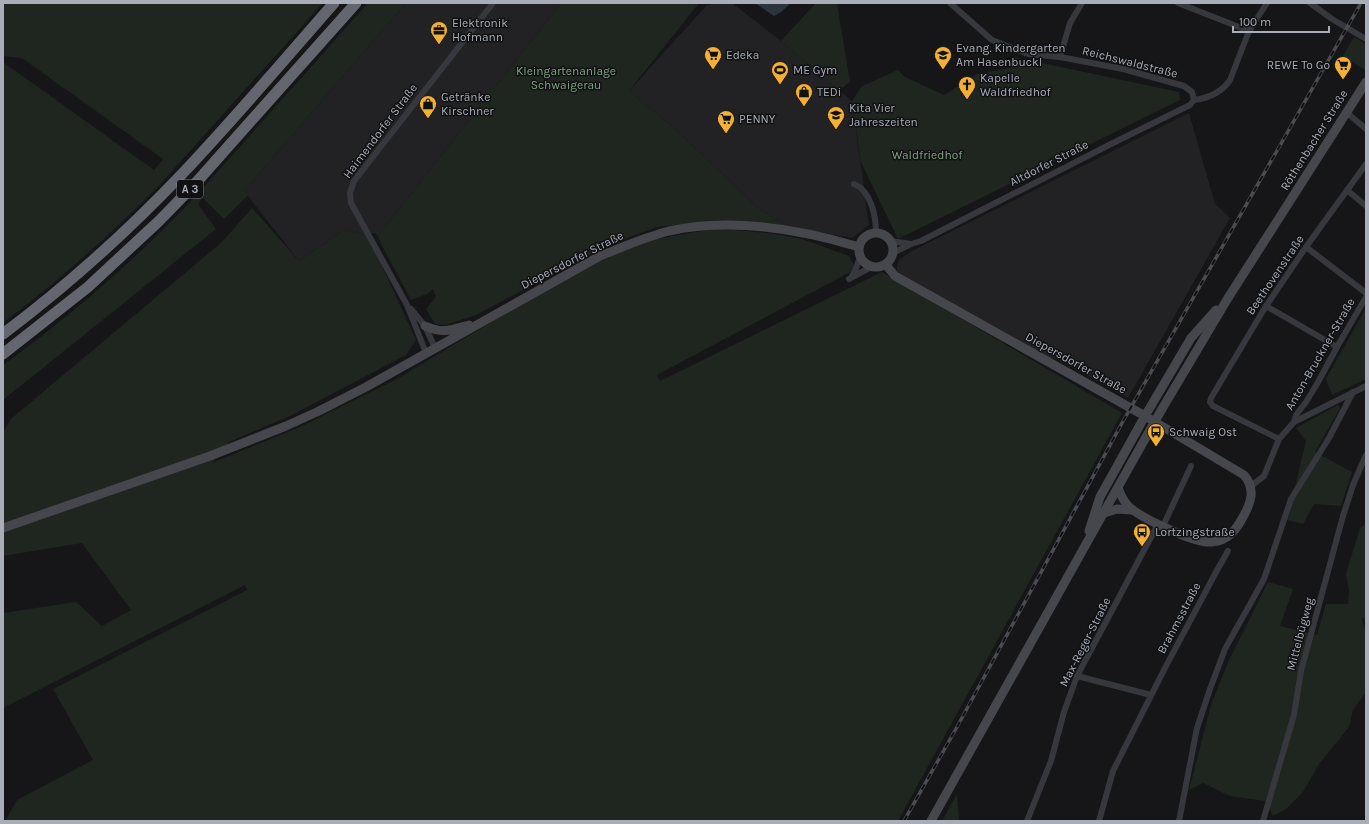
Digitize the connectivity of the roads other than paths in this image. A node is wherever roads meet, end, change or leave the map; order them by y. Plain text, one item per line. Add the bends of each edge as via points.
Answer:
1 (334, 3) edge
2 (356, 3) edge
3 (493, 3) edge
4 (950, 3) edge
5 (1082, 3) edge
6 (1178, 3) edge
7 (1267, 3) edge
8 (1310, 3) edge
9 (1249, 31) junction
10 (1366, 39) edge
11 (1060, 57) junction
12 (1366, 82) edge
13 (1194, 100) junction
14 (1346, 112) junction
15 (1366, 129) edge
16 (1366, 164) edge
17 (854, 184) dead end
18 (1347, 190) junction
19 (1366, 206) edge
20 (876, 233) junction
21 (891, 241) junction
22 (911, 244) junction
23 (859, 247) junction
24 (1306, 247) junction
25 (893, 254) junction
26 (860, 257) junction
27 (886, 265) junction
28 (871, 267) junction
29 (1366, 293) edge
30 (1366, 297) edge
31 (1228, 298) junction
32 (407, 305) junction
33 (1266, 306) junction
34 (482, 322) junction
35 (426, 326) junction
36 (3, 334) edge
37 (1337, 347) junction
38 (435, 348) junction
39 (426, 352) junction
40 (3, 354) edge
41 (1366, 386) edge
42 (1353, 392) junction
43 (1145, 416) junction
44 (1294, 422) junction
45 (1279, 439) junction
46 (1366, 455) edge
47 (1192, 466) dead end
48 (1251, 486) junction
49 (1118, 488) junction
50 (1132, 510) junction
51 (1104, 513) junction
52 (1160, 525) junction
53 (3, 528) edge
54 (1082, 550) junction
55 (1228, 551) dead end
56 (1077, 676) junction
57 (1151, 695) junction
58 (931, 821) edge
59 (1027, 821) edge
60 (1099, 821) edge
61 (1178, 821) edge
62 (1263, 821) edge

1 - 36 highway, A 3 via 211,142 149,207 76,276
2 - 40 highway, A 3 via 159,222 88,287
3 - 32 street, Haimendorfer Straße via 354,181 350,193 351,203
4 - 11 street, Reichswaldstraße via 992,40 1028,54
5 - 11 street via 1070,23
6 - 9 street
7 - 9 street, Altdorfer Straße
8 - 10 street
9 - 13 street, Altdorfer Straße via 1226,86 1203,99
11 - 13 street, Reichswaldstraße via 1123,69 1184,86 1192,92
12 - 14 street, Röthenbacher Straße
13 - 22 street, Altdorfer Straße via 1190,105
14 - 15 street
14 - 31 street, Röthenbacher Straße
16 - 18 street, Beethovenstraße
17 - 20 street via 859,186 874,210
18 - 19 street
18 - 24 street, Beethovenstraße
20 - 21 street
20 - 23 street via 865,237
21 - 22 street
21 - 25 street
22 - 25 street, Altdorfer Straße
23 - 26 street
23 - 34 street, Diepersdorfer Straße via 828,238 745,226 714,226 670,231 633,242 600,256
24 - 29 street
24 - 33 street, Beethovenstraße
25 - 27 street
26 - 28 street
26 - 28 street via 850,278
27 - 28 street
27 - 43 street, Diepersdorfer Straße via 900,279
30 - 37 street, Anton-Bruckner-Straße
31 - 43 street via 1191,338
31 - 49 street, bridge
32 - 35 street, Haimendorfer Straße
32 - 39 street, Haimendorfer Straße
33 - 37 street
33 - 45 street, Beethovenstraße via 1210,402 1212,406
34 - 35 street via 448,331 437,331
34 - 38 street, Diepersdorfer Straße
35 - 38 street, Haimendorfer Straße
37 - 44 street, Anton-Bruckner-Straße
38 - 39 street, Diepersdorfer Straße
39 - 53 street, Diepersdorfer Straße via 366,387 286,426 168,471
41 - 42 street
42 - 44 street
42 - 61 street via 1329,438 1291,499 1264,579 1225,649 1197,728
43 - 48 street, Diepersdorfer Straße via 1244,475
43 - 54 street via 1100,497
44 - 45 street
45 - 48 street via 1264,476
46 - 62 street, Mittelbügweg via 1352,484 1303,664 1294,715
47 - 52 street
48 - 52 street via 1250,505 1238,528 1227,538 1202,542
49 - 50 street via 1123,500
49 - 51 street
50 - 51 street via 1117,509
50 - 52 street
51 - 54 street
52 - 56 street, Max-Reger-Straße
54 - 58 street
55 - 57 street, Brahmsstraße
56 - 57 street
56 - 59 street, Max-Reger-Straße via 1051,761
57 - 60 street, Brahmsstraße via 1113,771

